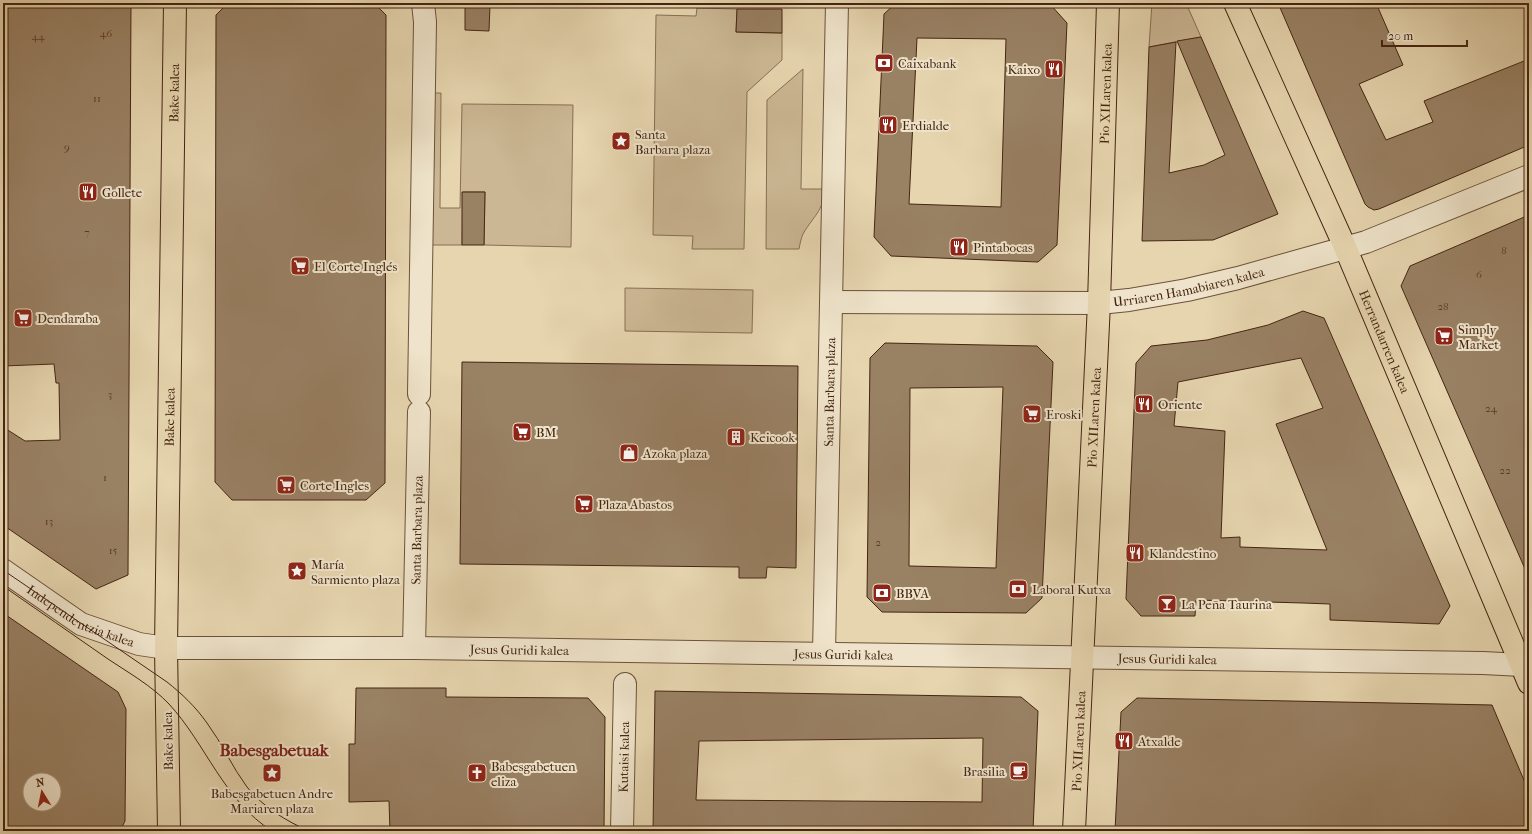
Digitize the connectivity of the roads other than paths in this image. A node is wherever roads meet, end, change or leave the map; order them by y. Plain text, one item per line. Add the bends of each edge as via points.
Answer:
1 (175, 3) edge
2 (423, 3) edge
3 (1108, 3) edge
4 (1235, 3) edge
5 (837, 7) edge
6 (1529, 176) edge
7 (1344, 247) junction
8 (832, 302) junction
9 (1099, 303) junction
10 (3, 570) edge
11 (166, 648) junction
12 (414, 648) junction
13 (824, 653) junction
14 (1083, 656) junction
15 (1525, 674) edge
16 (626, 684) dead end
17 (169, 831) edge
18 (622, 831) edge
19 (1074, 831) edge

1 - 11 main road, Bake kalea
2 - 12 street, Santa Barbara plaza via 425,22
3 - 9 main road, Pio XII.aren kalea
4 - 7 main road, Herrandarren kalea
5 - 8 street, Santa Barbara plaza
6 - 7 street, Urriaren Hamabiaren kalea via 1366,242
7 - 9 street, Urriaren Hamabiaren kalea via 1238,278 1129,300
7 - 15 main road, Herrandarren kalea
8 - 9 street, Urriaren Hamabiaren kalea
8 - 13 street, Santa Barbara plaza
9 - 14 main road, Pio XII.aren kalea
10 - 11 street, Independentzia kalea via 81,624 139,644
11 - 12 street, Jesus Guridi kalea
11 - 17 main road, Bake kalea
12 - 13 street, Jesus Guridi kalea
13 - 14 street, Jesus Guridi kalea
14 - 15 street, Jesus Guridi kalea via 1475,663
14 - 19 main road, Pio XII.aren kalea
16 - 18 street, Kutaisi kalea

